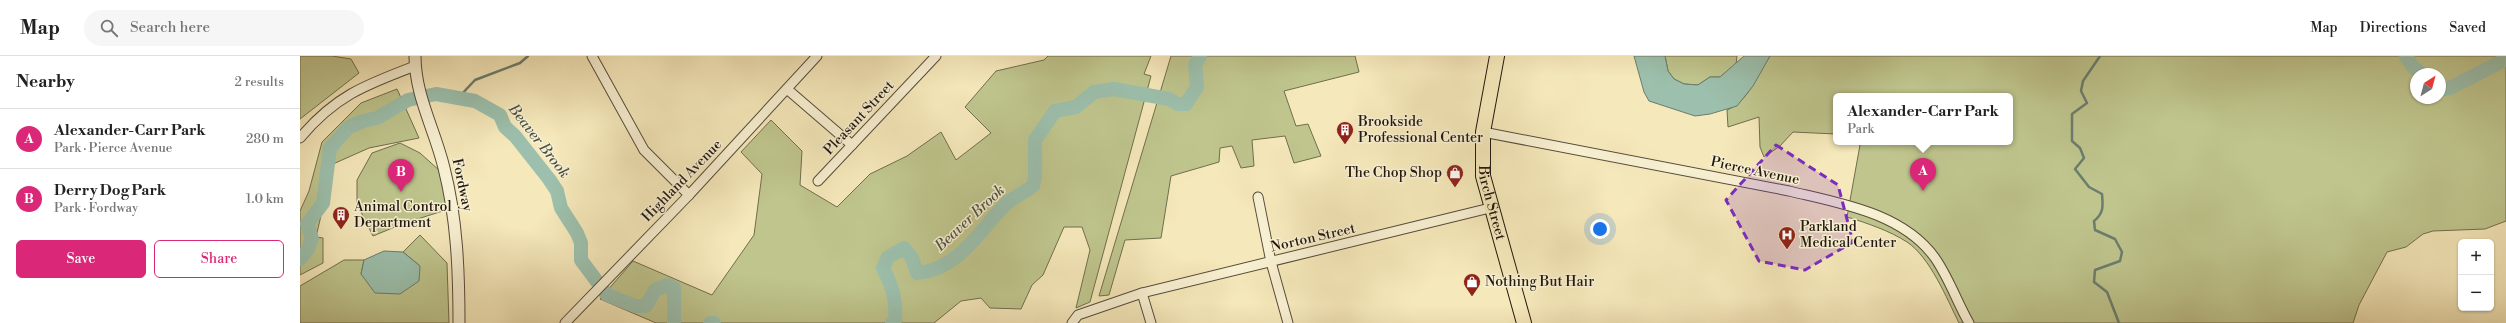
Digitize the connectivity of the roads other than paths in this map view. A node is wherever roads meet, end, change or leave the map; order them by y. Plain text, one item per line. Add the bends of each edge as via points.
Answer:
1 (592, 56) edge
2 (817, 56) edge
3 (936, 56) edge
4 (1497, 56) edge
5 (415, 61) edge
6 (787, 88) junction
7 (1482, 132) junction
8 (300, 138) edge
9 (852, 145) junction
10 (818, 181) dead end
11 (689, 195) junction
12 (1258, 197) dead end
13 (1490, 208) junction
14 (1271, 262) junction
15 (1142, 293) junction
16 (459, 323) edge
17 (565, 323) edge
18 (1072, 323) edge
19 (1150, 323) edge
20 (1288, 323) edge
21 (1524, 323) edge
22 (1969, 323) edge

1 - 11 street via 644,150
2 - 6 street, Highland Avenue
3 - 9 street, Pleasant Street
4 - 7 main road, Birch Street
5 - 8 street via 350,93 321,115
5 - 16 street, Fordway via 419,90 442,159 451,196
6 - 9 street
6 - 11 street, Highland Avenue
7 - 13 main road, Birch Street via 1483,176
7 - 22 street, Pierce Avenue via 1781,190 1838,203 1877,217 1910,232 1929,250 1943,271
9 - 10 street, Pleasant Street
11 - 17 street, Highland Avenue
12 - 14 street
13 - 14 street, Norton Street
13 - 21 main road, Birch Street
14 - 15 street, Norton Street
14 - 20 street
15 - 18 street, Norton Street via 1078,315
15 - 19 street

